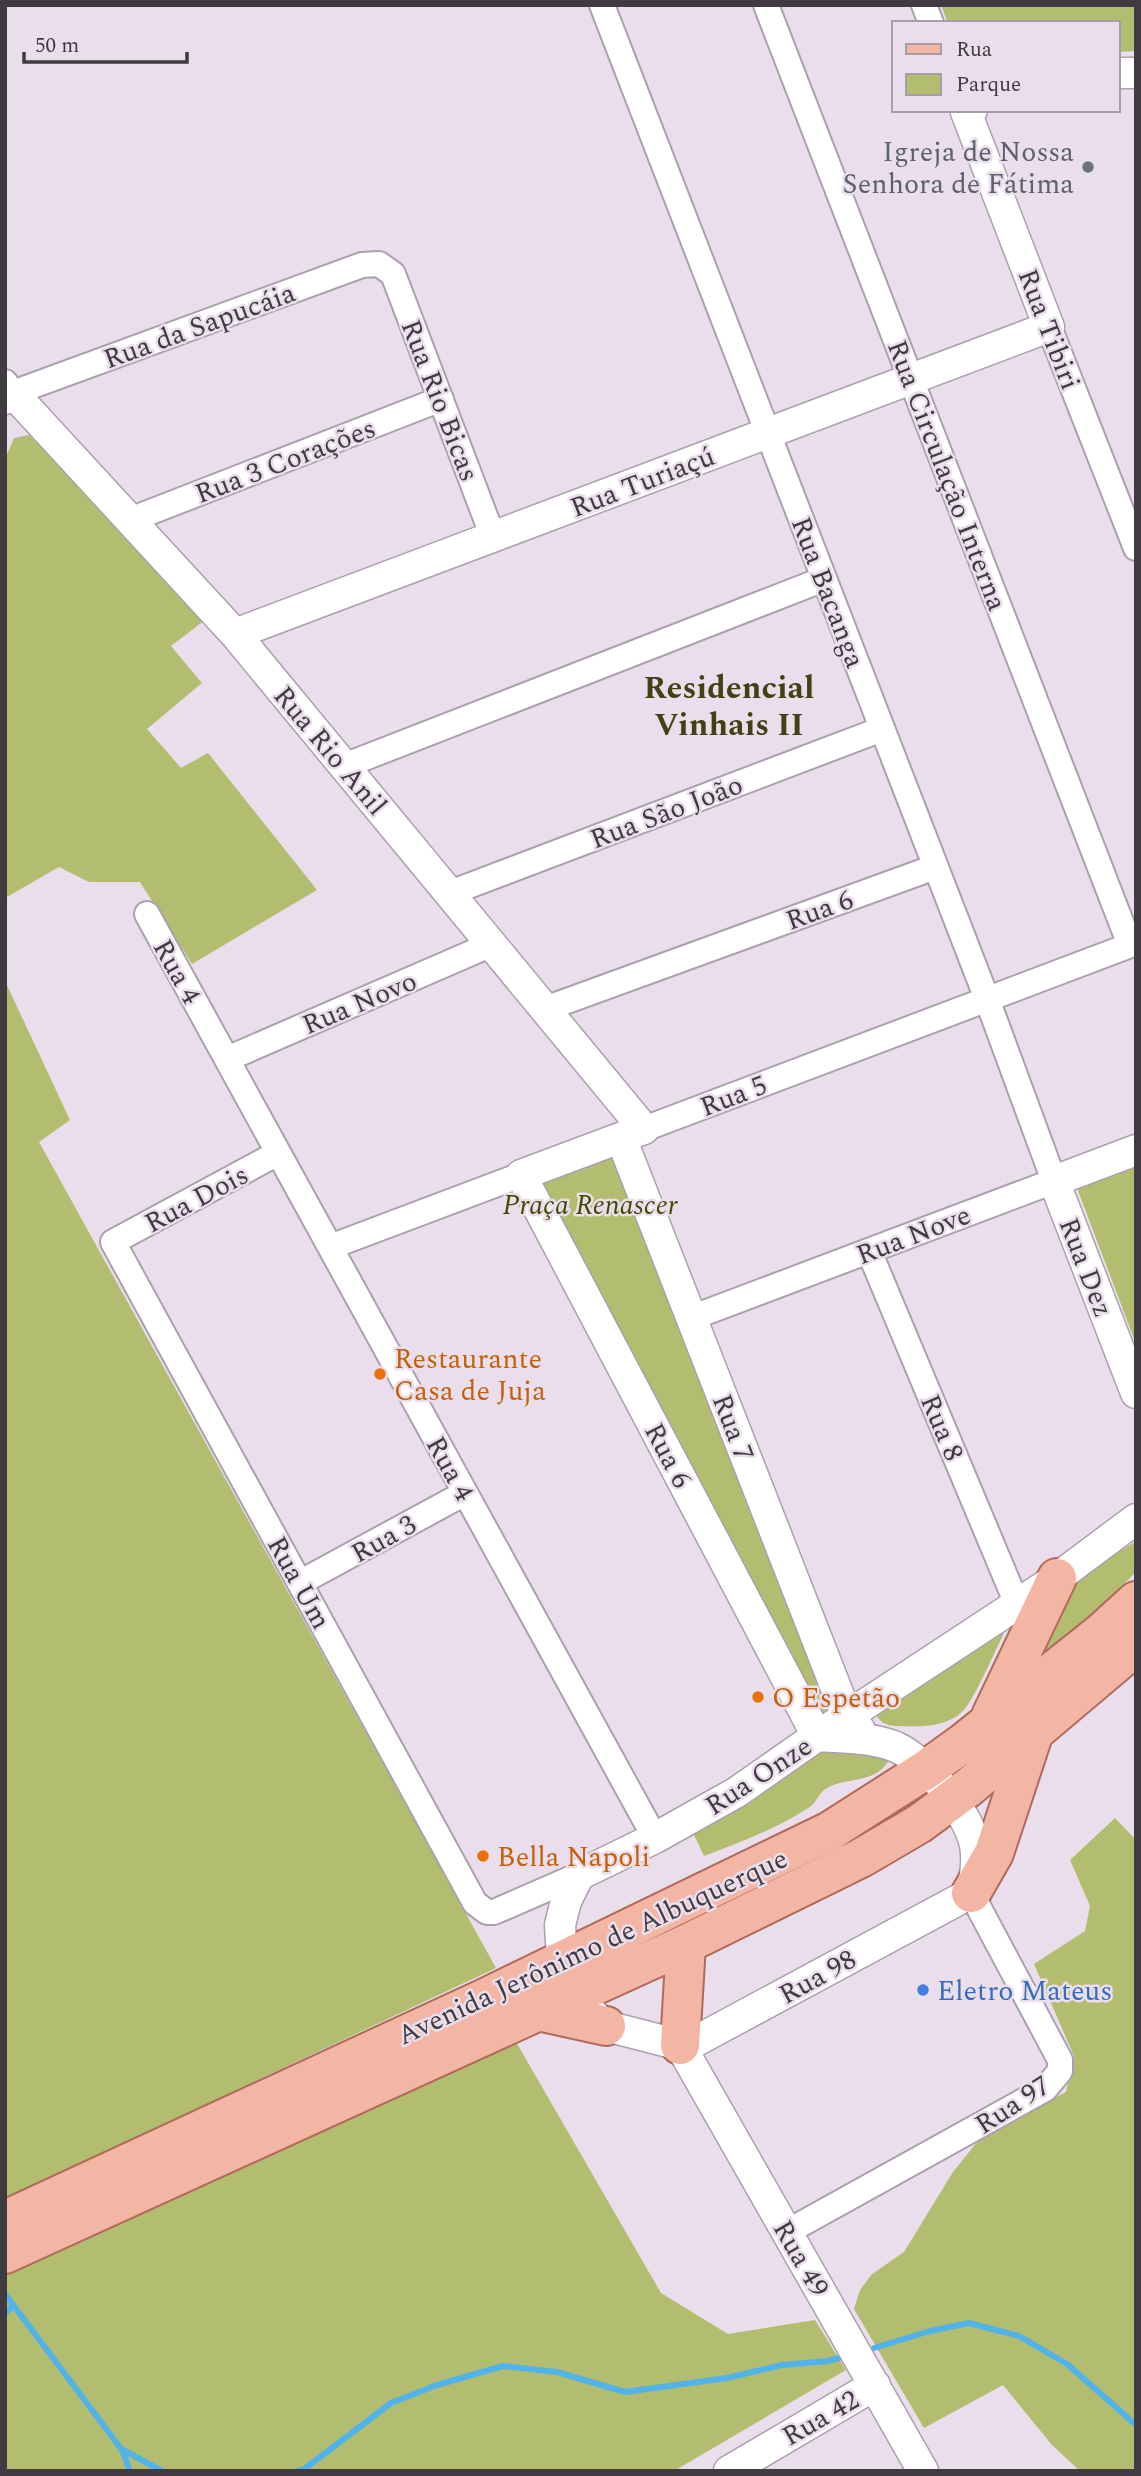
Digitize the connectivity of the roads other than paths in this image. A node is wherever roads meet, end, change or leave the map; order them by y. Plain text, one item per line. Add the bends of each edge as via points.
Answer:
1 (602, 5) edge
2 (766, 5) edge
3 (968, 112) edge
4 (385, 267) joint
5 (1049, 327) junction
6 (911, 379) junction
7 (8, 391) edge
8 (441, 399) junction
9 (768, 433) junction
10 (130, 520) junction
11 (493, 537) junction
12 (1136, 548) edge
13 (824, 579) junction
14 (235, 634) junction
15 (883, 729) junction
16 (344, 766) junction
17 (935, 867) junction
18 (450, 893) junction
19 (147, 914) dead end
20 (492, 944) junction
21 (1133, 944) edge
22 (987, 999) junction
23 (545, 1009) junction
24 (227, 1059) junction
25 (632, 1133) junction
26 (1136, 1150) edge
27 (278, 1153) junction
28 (521, 1175) junction
29 (1054, 1181) junction
30 (113, 1242) joint
31 (330, 1247) junction
32 (869, 1251) junction
33 (691, 1318) junction
34 (1136, 1393) edge
35 (465, 1493) junction
36 (1136, 1519) edge
37 (1057, 1578) junction
38 (301, 1583) junction
39 (1136, 1594) edge
40 (1136, 1601) edge
41 (1017, 1604) junction
42 (1119, 1639) edge
43 (847, 1716) junction
44 (987, 1724) junction
45 (1033, 1735) junction
46 (817, 1736) junction
47 (869, 1740) junction
48 (927, 1769) junction
49 (951, 1801) junction
50 (655, 1838) junction
51 (579, 1875) junction
52 (971, 1893) junction
53 (494, 1912) joint
54 (686, 1944) junction
55 (562, 1959) junction
56 (576, 1994) junction
57 (538, 2011) junction
58 (606, 2026) junction
59 (680, 2045) junction
60 (5, 2220) edge
61 (787, 2232) junction
62 (5, 2254) edge
63 (875, 2385) junction
64 (729, 2471) edge
65 (923, 2471) edge

1 - 9 street, Rua Bacanga
2 - 6 street, Rua Circulação Interna
3 - 5 street, Rua Tibiri
4 - 7 street, Rua da Sapucáia via 362,265
4 - 8 street, Rua Rio Bicas via 393,274
5 - 6 street, Rua Turiaçú
5 - 12 street, Rua Tibiri
6 - 9 street, Rua Turiaçú
6 - 21 street, Rua Circulação Interna
7 - 10 street, Rua Rio Anil
8 - 10 street, Rua 3 Corações
8 - 11 street, Rua Rio Bicas
9 - 11 street, Rua Turiaçú
9 - 13 street, Rua Bacanga
10 - 14 street, Rua Rio Anil
11 - 14 street, Rua Turiaçú
13 - 15 street, Rua Bacanga
13 - 16 street
14 - 16 street, Rua Rio Anil
15 - 17 street, Rua Bacanga
15 - 18 street, Rua São João
16 - 18 street, Rua Rio Anil
17 - 22 street, Rua Bacanga
17 - 23 street, Rua 6
18 - 20 street, Rua Rio Anil
19 - 24 street, Rua 4
20 - 23 street, Rua Rio Anil
20 - 24 street, Rua Novo
21 - 22 street, Rua 5
22 - 25 street, Rua 5
22 - 29 street, Rua Bacanga
23 - 25 street, Rua Rio Anil
24 - 27 street, Rua 4
25 - 28 street, Rua 5
25 - 33 street, Rua 7
26 - 29 street, Rua Nove
27 - 30 street, Rua Dois
27 - 31 street, Rua 4
28 - 31 street, Rua 5
28 - 46 street, Rua 6
29 - 32 street, Rua Nove
29 - 34 street, Rua Dez
30 - 38 street, Rua Um
31 - 35 street, Rua 4
32 - 33 street, Rua Nove
32 - 41 street, Rua 8
33 - 43 street, Rua 7
35 - 38 street, Rua 3
35 - 50 street, Rua 4
36 - 37 street, Rua Onze
37 - 41 street, Rua Onze
37 - 44 main road
38 - 53 street, Rua Um via 475,1903
39 - 42 main road
40 - 42 main road, Avenida Jerônimo de Albuquerque
41 - 43 street, Rua Onze
42 - 44 main road, Avenida Jerônimo de Albuquerque
42 - 45 main road, Avenida Jerônimo de Albuquerque
43 - 46 street, Rua Onze
43 - 47 street
44 - 48 main road, Avenida Jerônimo de Albuquerque
45 - 49 main road, Avenida Jerônimo de Albuquerque
45 - 52 main road via 994,1853
46 - 47 street
46 - 50 street, Rua Onze via 737,1792
47 - 48 street via 897,1748
48 - 49 street
48 - 55 main road, Avenida Jerônimo de Albuquerque via 797,1848
49 - 52 street via 975,1847
49 - 54 main road, Avenida Jerônimo de Albuquerque via 862,1858
50 - 51 street, Rua Onze
51 - 53 street, Rua Onze
51 - 55 street via 562,1913
52 - 59 street, Rua 98 via 711,2034
52 - 61 street, Rua 97 via 1060,2060 1060,2071 1045,2088
54 - 56 main road, Avenida Jerônimo de Albuquerque
54 - 59 main road
55 - 56 street
55 - 60 main road, Avenida Jerônimo de Albuquerque
56 - 57 main road, Avenida Jerônimo de Albuquerque
56 - 58 street
57 - 58 main road
57 - 62 main road, Avenida Jerônimo de Albuquerque
58 - 59 street
59 - 61 street, Rua 49
61 - 63 street, Rua 49
63 - 64 street, Rua 42
63 - 65 street, Rua 49

